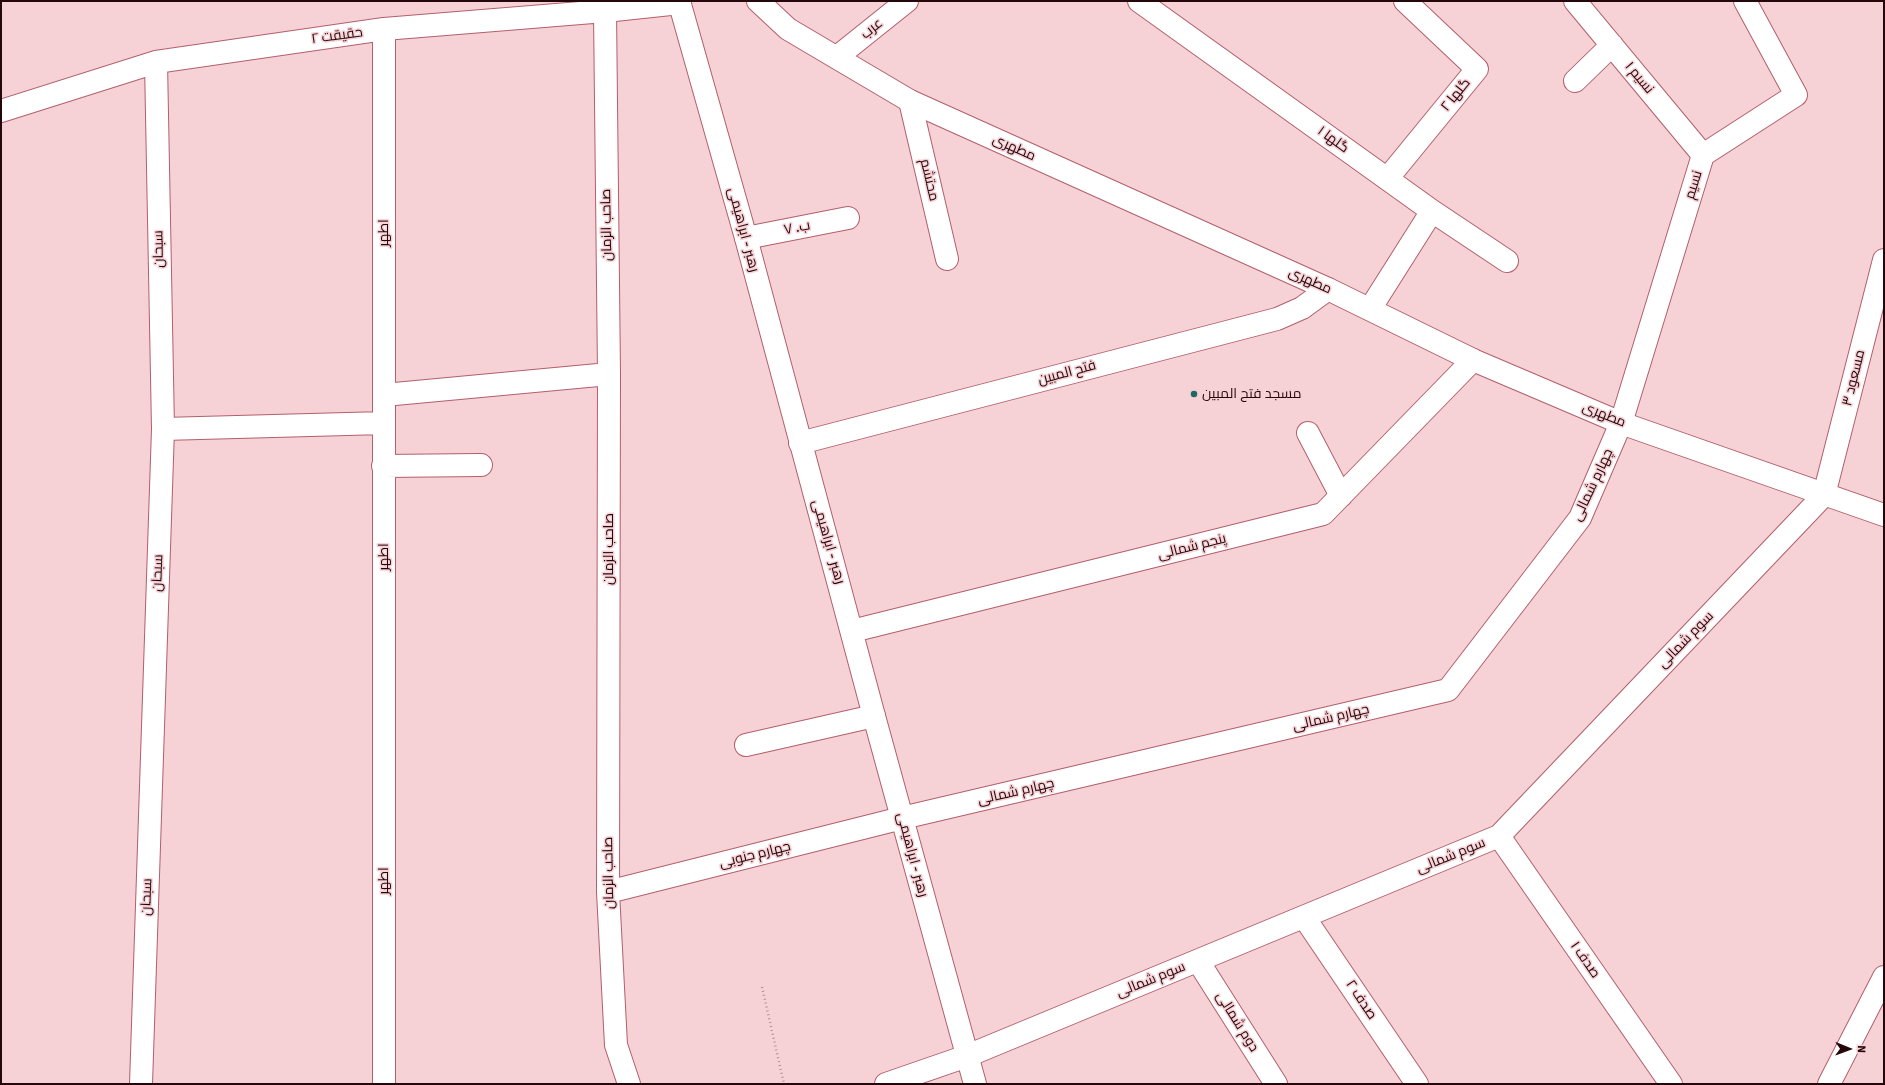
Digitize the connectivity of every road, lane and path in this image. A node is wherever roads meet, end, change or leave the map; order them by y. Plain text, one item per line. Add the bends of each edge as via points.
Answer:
1 (758, 1) edge
2 (907, 1) edge
3 (1139, 1) edge
4 (1405, 1) edge
5 (1575, 1) edge
6 (1745, 1) edge
7 (680, 2) edge
8 (605, 11) junction
9 (384, 29) junction
10 (1612, 45) junction
11 (837, 57) junction
12 (156, 62) junction
13 (1575, 81) dead end
14 (910, 101) junction
15 (1, 111) edge
16 (1703, 155) junction
17 (1387, 179) junction
18 (1432, 211) junction
19 (848, 218) dead end
20 (746, 238) junction
21 (947, 259) dead end
22 (1884, 260) edge
23 (1507, 261) dead end
24 (1328, 289) junction
25 (1370, 309) junction
26 (1473, 360) junction
27 (609, 374) junction
28 (384, 395) junction
29 (384, 423) junction
30 (1621, 423) junction
31 (162, 429) junction
32 (1308, 433) dead end
33 (800, 442) junction
34 (481, 465) dead end
35 (384, 466) junction
36 (1824, 495) junction
37 (1341, 496) junction
38 (1884, 515) edge
39 (852, 631) junction
40 (874, 716) junction
41 (746, 745) dead end
42 (902, 818) junction
43 (1499, 836) junction
44 (608, 892) junction
45 (1304, 917) junction
46 (1198, 961) junction
47 (1884, 977) edge
48 (762, 987) dead end
49 (966, 1056) junction
50 (141, 1084) edge
51 (384, 1084) edge
52 (629, 1084) edge
53 (784, 1084) edge
54 (886, 1084) edge
55 (975, 1084) edge
56 (1276, 1084) edge
57 (1417, 1084) edge
58 (1671, 1084) edge
59 (1829, 1084) edge

1 - 11 street, مطهری via 788,29
2 - 11 street, عرب
3 - 17 street, گلها ۱
4 - 17 street, گلها ۲ via 1477,69
5 - 10 street, نسیم ۱
6 - 16 street, نسیم via 1796,95
7 - 8 street, حقیقت ۲
7 - 20 street, رهبر - ابراهیمی
8 - 9 street, حقیقت ۲
8 - 27 street, صاحب الزمان
9 - 12 street, حقیقت ۲
9 - 28 street, اطهر
10 - 13 street
10 - 16 street, نسیم ۱
11 - 14 street, مطهری
12 - 15 street, حقیقت ۲
12 - 31 street, سبحان
14 - 21 street, محتشم
14 - 24 street, مطهری
16 - 30 street, نسیم
17 - 18 street, گلها ۱
18 - 23 street, گلها ۱
18 - 25 street
19 - 20 street, ب. ۷
20 - 33 street, رهبر - ابراهیمی
22 - 36 street, مسعود ۳
24 - 25 street, مطهری
24 - 33 street, فتح المبین via 1302,308 1277,319
25 - 26 street, مطهری
26 - 30 street, مطهری
26 - 37 street, پنجم شمالی
27 - 28 street
27 - 44 street, صاحب الزمان
28 - 29 street, اطهر
29 - 31 street
29 - 35 street, اطهر
30 - 36 street, مطهری
30 - 42 street, چهارم شمالی via 1580,518 1448,690
31 - 50 street, سبحان
32 - 37 street
33 - 39 street, رهبر - ابراهیمی
34 - 35 street
35 - 51 street, اطهر
36 - 38 street, مطهری
36 - 43 street, سوم شمالی
37 - 39 street, پنجم شمالی via 1323,514
39 - 40 street, رهبر - ابراهیمی
40 - 41 street
40 - 42 street, رهبر - ابراهیمی
42 - 44 street, چهارم جنوبی
42 - 49 street, رهبر - ابراهیمی
43 - 45 street, سوم شمالی
43 - 58 street, صدف ۱
44 - 52 street, صاحب الزمان via 616,1045
45 - 46 street, سوم شمالی
45 - 57 street, صدف ۲
46 - 49 street, سوم شمالی
46 - 56 street, دوم شمالی
47 - 59 street
48 - 53 path
49 - 54 street, سوم شمالی
49 - 55 street, رهبر - ابراهیمی

